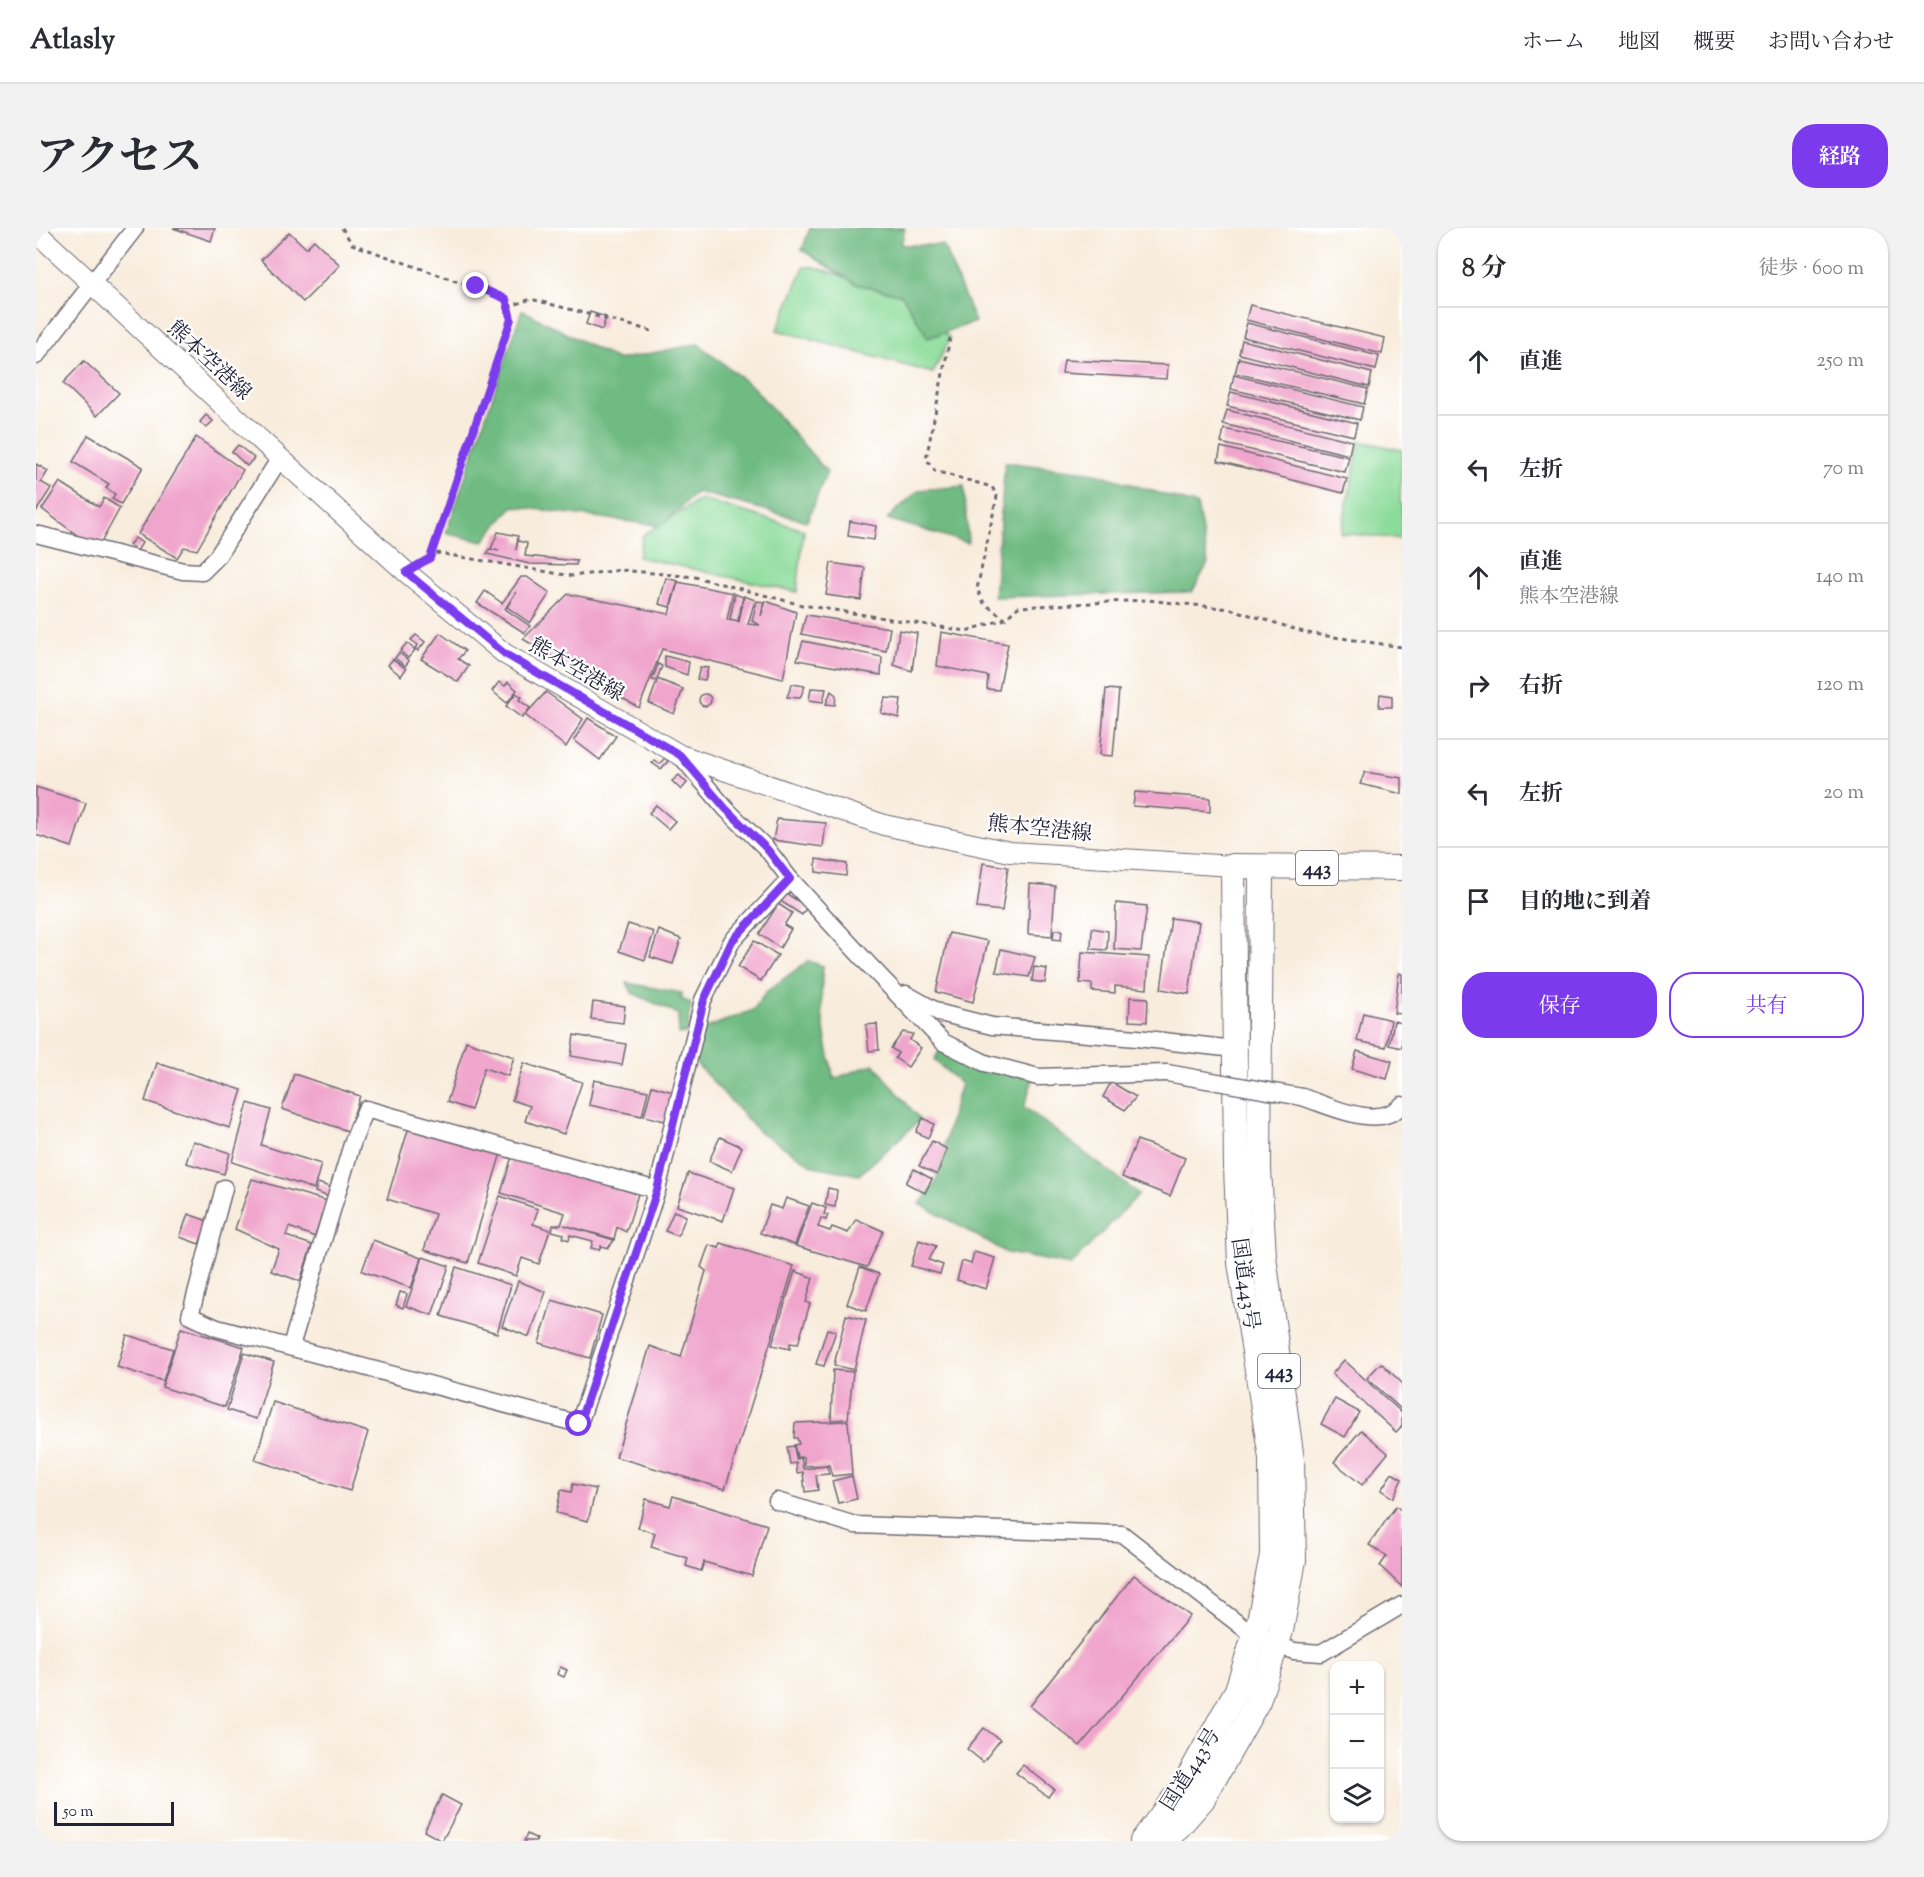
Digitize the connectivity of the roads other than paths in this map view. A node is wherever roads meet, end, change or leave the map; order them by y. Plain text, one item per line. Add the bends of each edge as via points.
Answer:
1 (135, 228) edge
2 (36, 232) edge
3 (92, 282) junction
4 (36, 356) edge
5 (280, 458) junction
6 (36, 534) edge
7 (680, 755) junction
8 (1233, 866) junction
9 (1262, 868) junction
10 (1402, 868) edge
11 (790, 879) junction
12 (887, 983) junction
13 (1234, 1049) junction
14 (1402, 1105) edge
15 (224, 1188) dead end
16 (657, 1190) junction
17 (291, 1346) junction
18 (777, 1501) dead end
19 (1402, 1605) edge
20 (1254, 1636) junction
21 (1277, 1645) junction
22 (1142, 1841) edge
23 (1166, 1841) edge

1 - 3 street
2 - 3 main road, 熊本空港線
3 - 4 street
3 - 5 main road, 熊本空港線
5 - 6 street via 216,557 202,572 183,571
5 - 7 main road, 熊本空港線 via 406,572 505,654
7 - 8 main road, 熊本空港線 via 884,825 1010,852
7 - 11 street
8 - 9 highway, 443
8 - 13 highway, 国道443号 / 443
9 - 10 highway, 443
9 - 21 highway, 国道443号 / 443 via 1259,1169 1264,1257 1292,1460 1294,1560
11 - 12 street
11 - 16 street via 732,941 704,1000
12 - 13 street via 940,1013 992,1026
12 - 14 street, bridge via 943,1042 985,1063 1038,1077 1167,1073 1302,1097 1374,1118 1394,1114
13 - 20 highway, 国道443号 / 443 via 1239,1263 1271,1458 1272,1555
15 - 17 street via 190,1316 217,1328
16 - 17 street via 579,1424
16 - 17 street via 366,1109
18 - 20 street via 855,1525 1122,1534
19 - 21 street via 1322,1653
20 - 21 street
20 - 22 highway, 国道443号 / 443 via 1237,1690 1184,1785
21 - 23 highway, 国道443号 / 443 via 1258,1701 1203,1799

